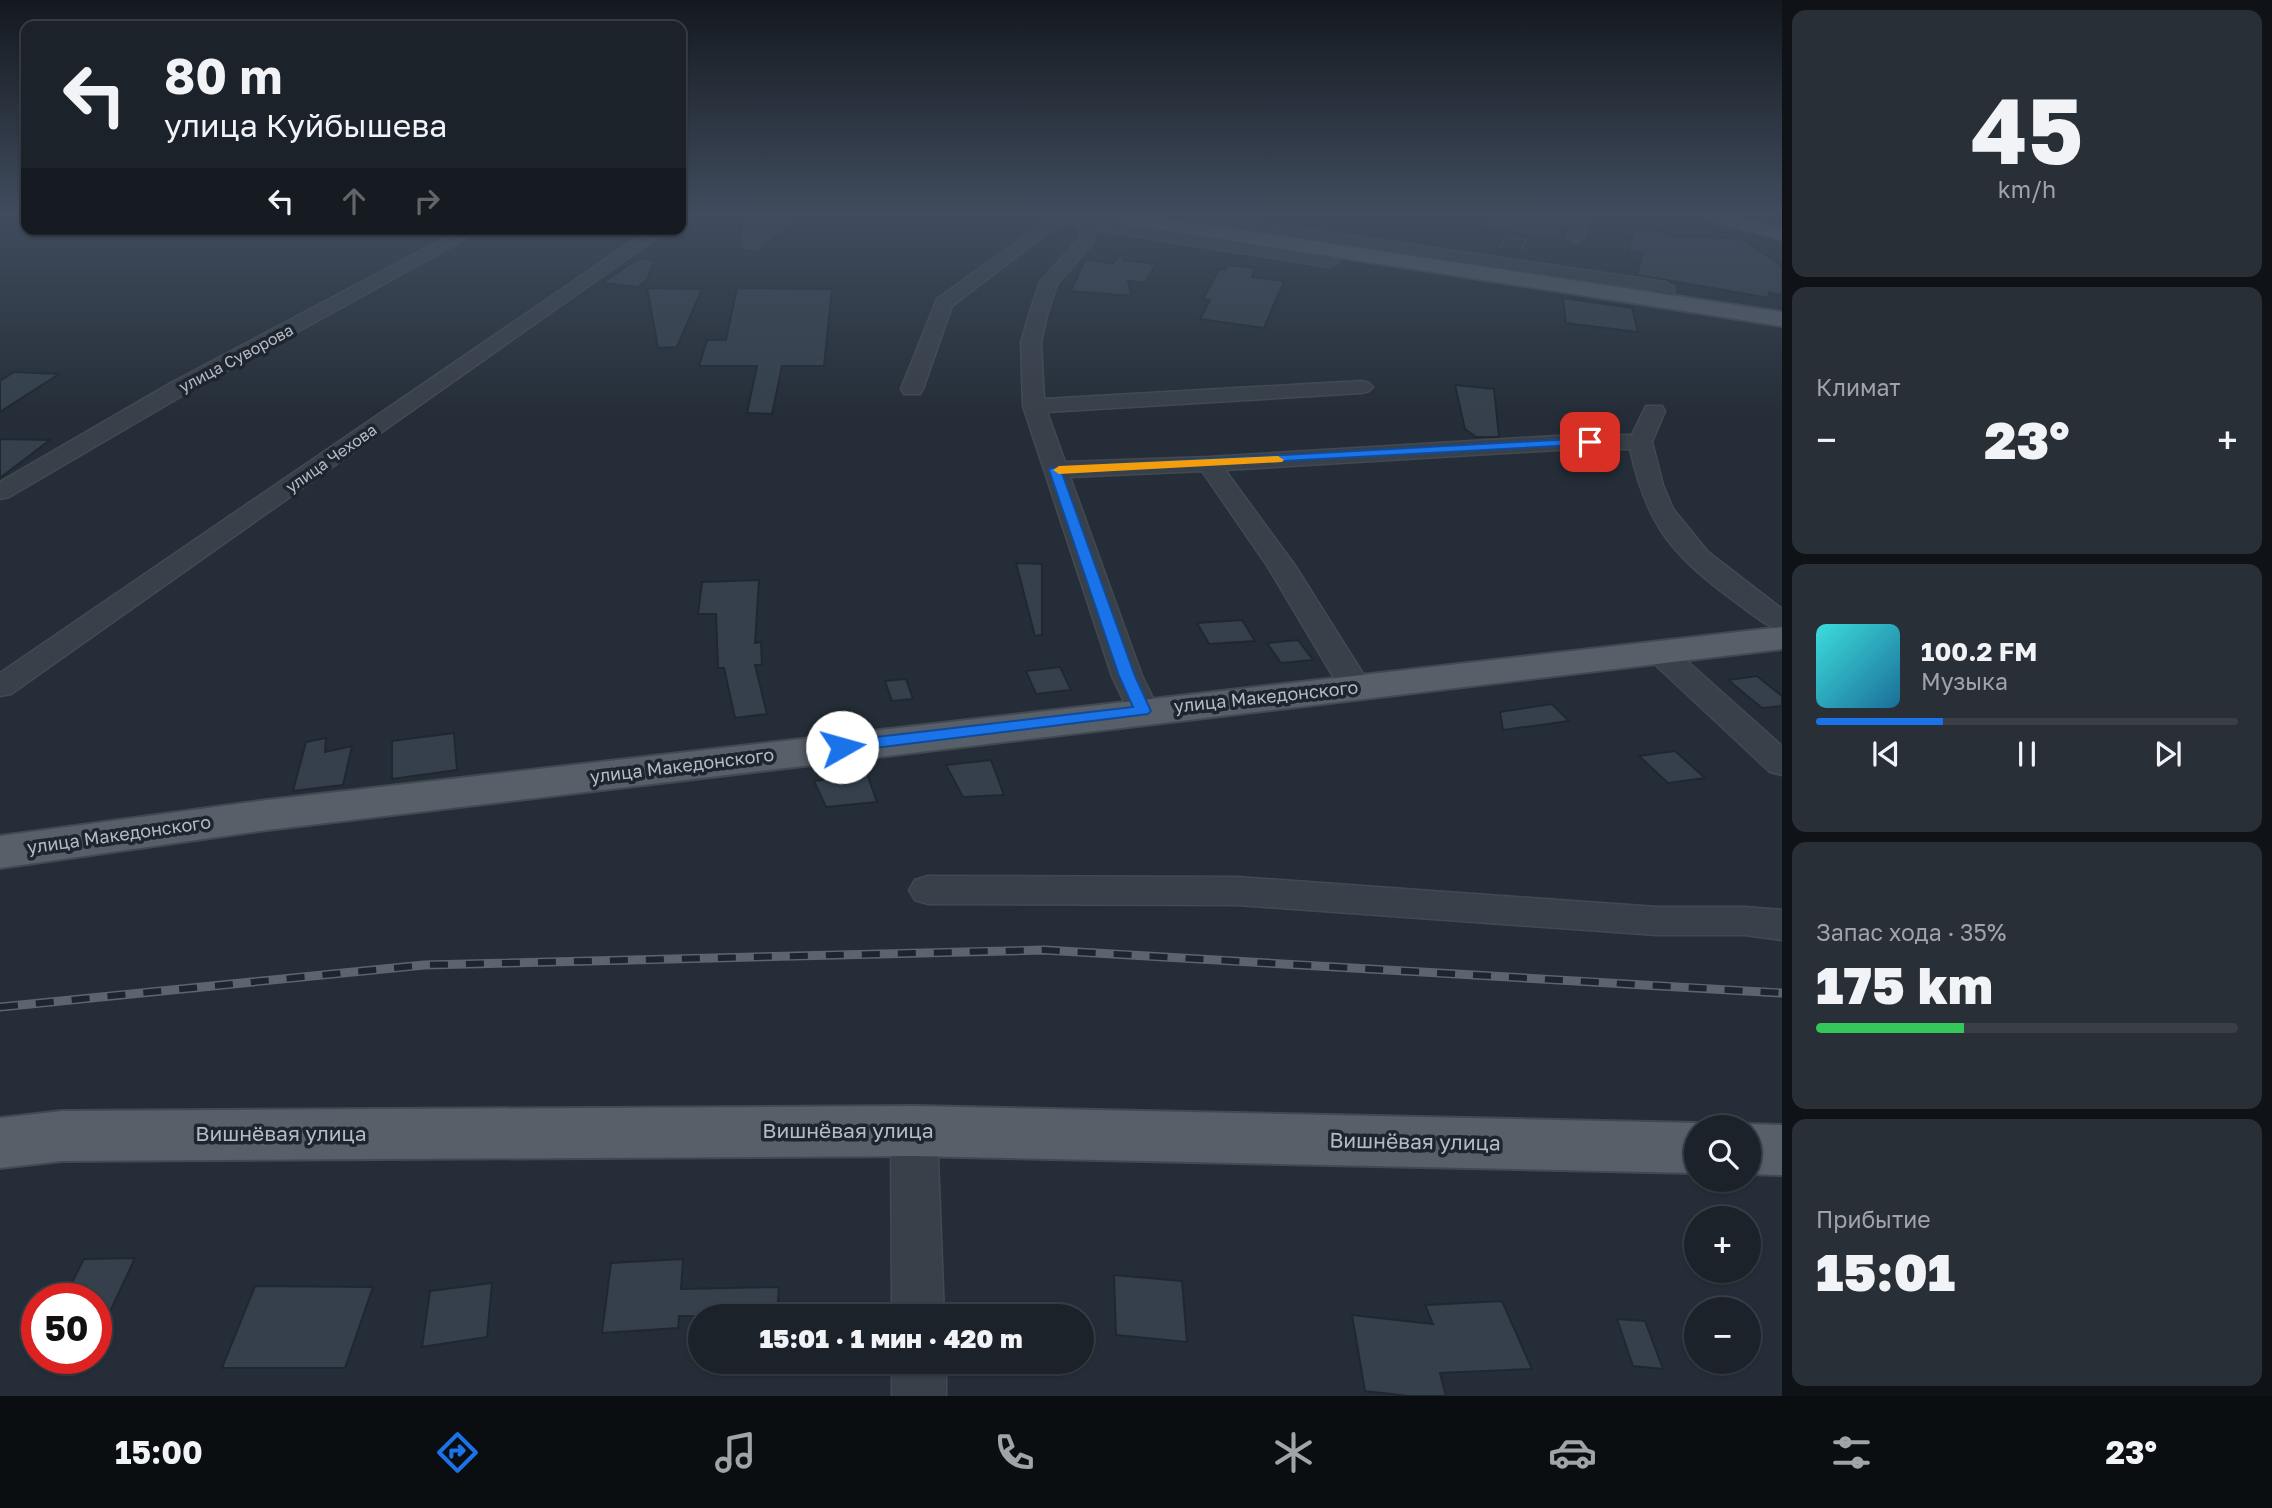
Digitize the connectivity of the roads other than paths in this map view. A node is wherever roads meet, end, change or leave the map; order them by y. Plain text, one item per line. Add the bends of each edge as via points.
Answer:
1 (378, 281) edge
2 (586, 281) edge
3 (973, 281) edge
4 (1050, 281) edge
5 (1535, 281) edge
6 (1625, 281) edge
7 (1665, 301) junction
8 (1782, 319) edge
9 (1362, 387) dead end
10 (912, 388) dead end
11 (1034, 406) junction
12 (1654, 411) dead end
13 (1640, 442) junction
14 (1209, 464) junction
15 (1055, 470) junction
16 (0, 492) edge
17 (1782, 622) edge
18 (1782, 638) edge
19 (1658, 651) junction
20 (0, 687) edge
21 (1356, 688) junction
22 (1143, 711) junction
23 (1782, 764) edge
24 (0, 852) edge
25 (928, 890) dead end
26 (1782, 925) edge
27 (914, 1131) junction
28 (0, 1143) edge
29 (1684, 1148) edge
30 (1761, 1149) edge
31 (1782, 1150) edge
32 (918, 1304) edge
33 (919, 1374) edge
34 (919, 1396) edge

1 - 16 street, улица Суворова via 177,389
2 - 20 street, улица Чехова
3 - 10 street via 944,303
4 - 11 street via 1031,343
5 - 7 main road
6 - 7 street via 1665,287
7 - 8 main road
9 - 11 street
11 - 15 street
12 - 13 street
13 - 14 street
13 - 17 street via 1653,494 1673,528 1727,582
14 - 15 street
14 - 21 street via 1282,567
15 - 22 street
18 - 19 main road, улица Македонского
19 - 21 main road, улица Македонского
19 - 23 street
21 - 22 main road, улица Македонского
22 - 24 main road, улица Македонского
25 - 26 street via 1237,891 1657,921
27 - 28 main road, Вишнёвая улица via 62,1136
27 - 29 main road, Вишнёвая улица
27 - 32 street
30 - 31 main road
33 - 34 street

